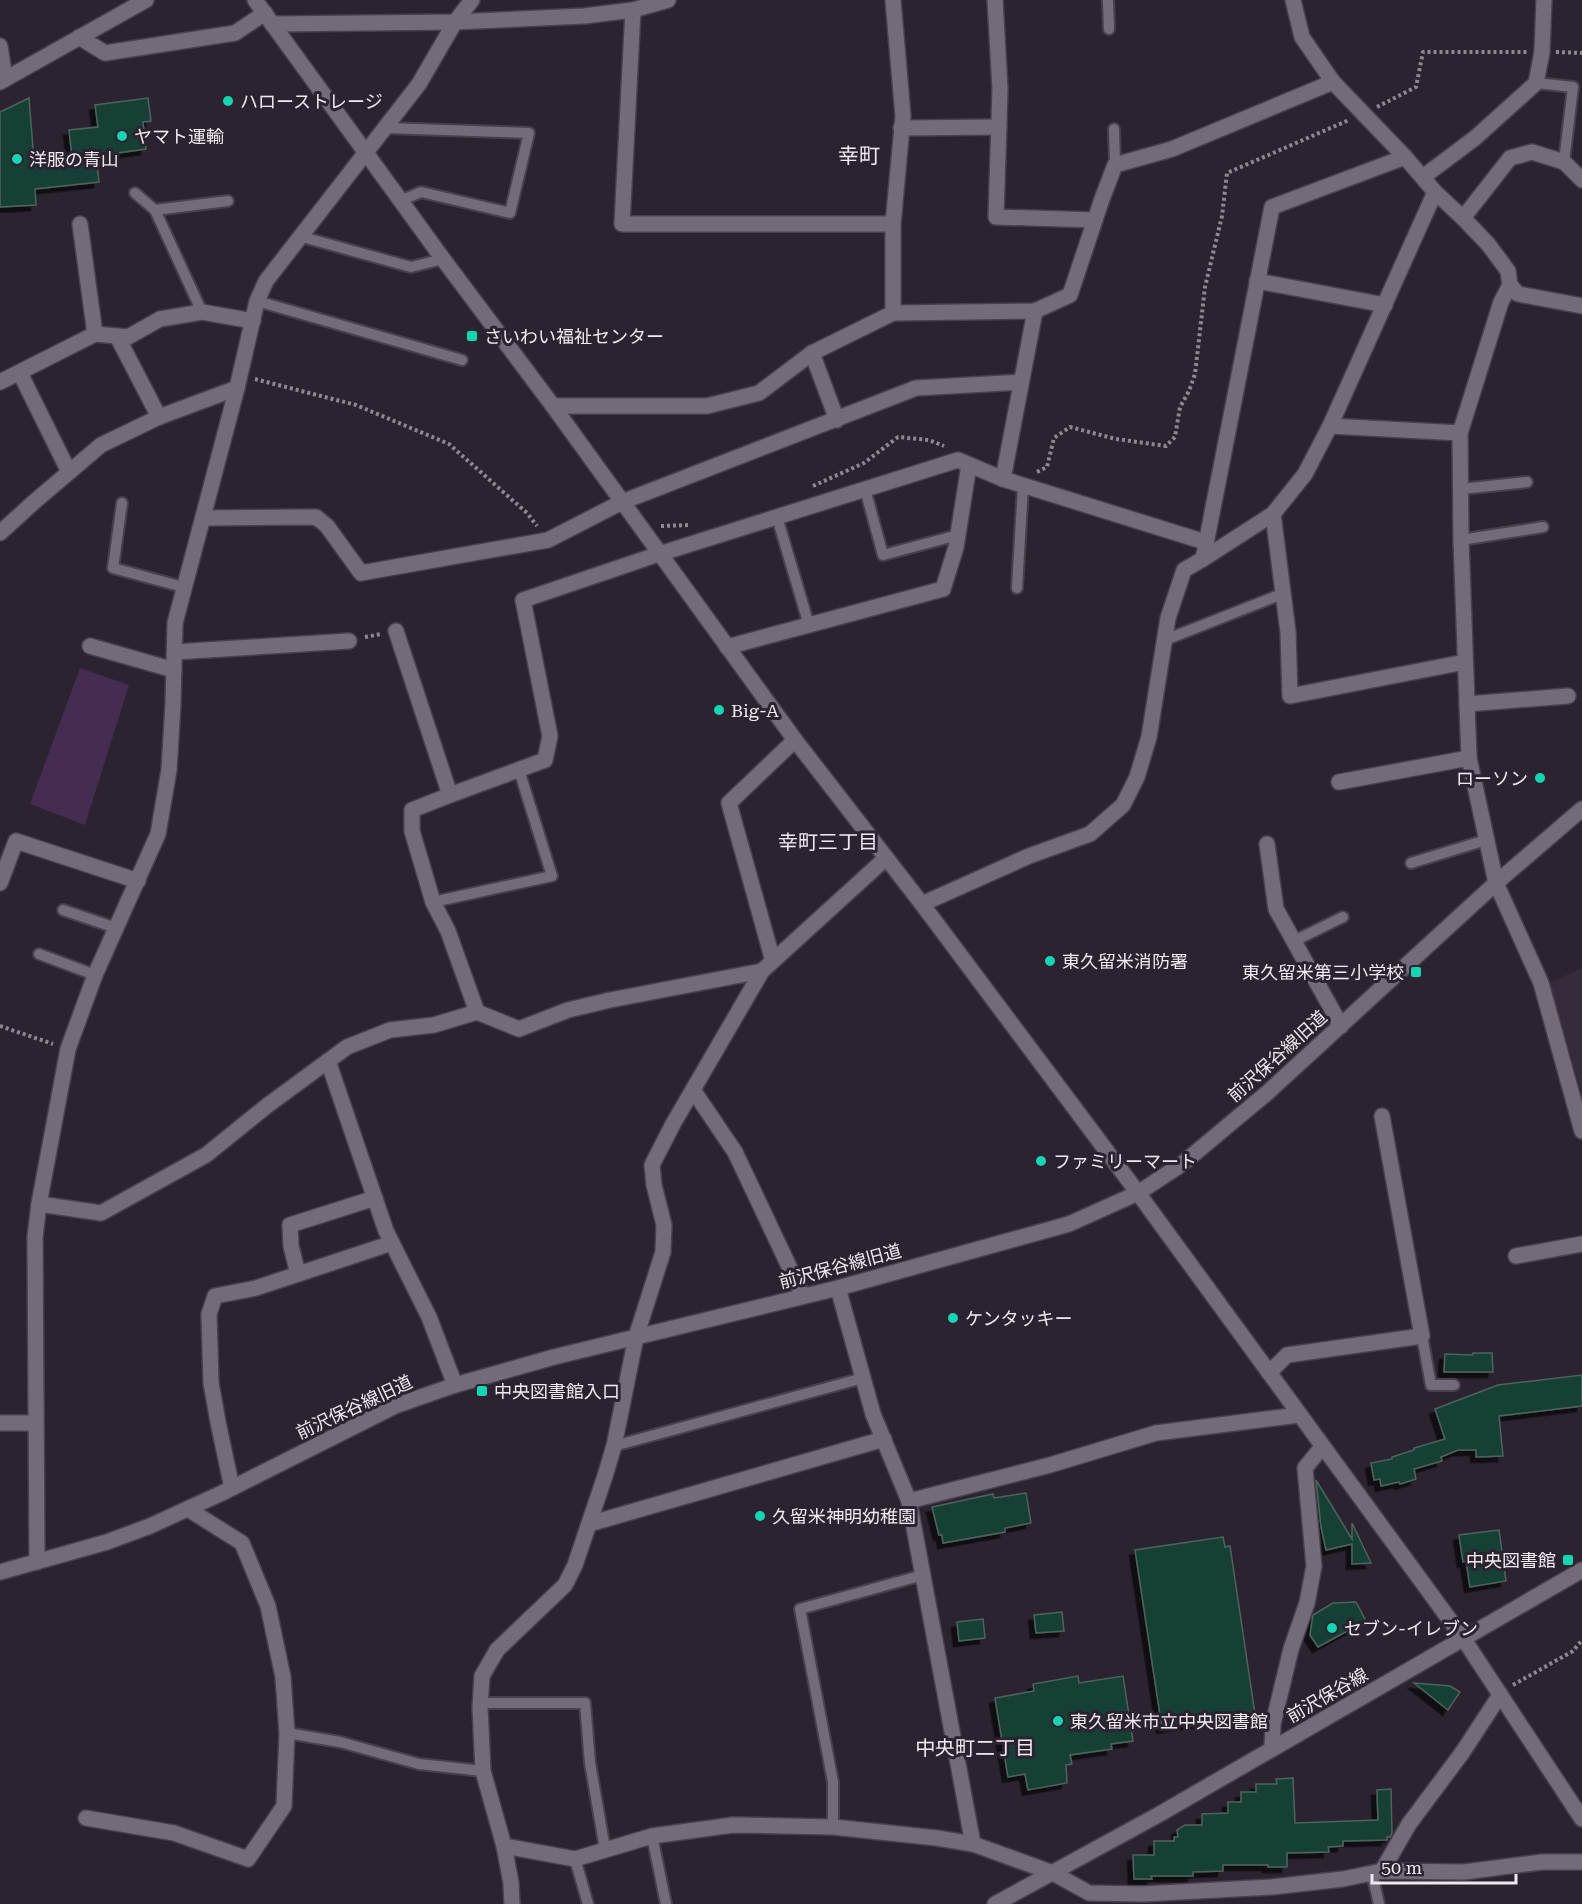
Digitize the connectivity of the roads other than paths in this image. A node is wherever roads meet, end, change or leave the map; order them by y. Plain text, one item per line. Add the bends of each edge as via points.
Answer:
1 (146, 0) edge
2 (255, 0) edge
3 (472, 0) edge
4 (893, 0) edge
5 (995, 0) edge
6 (1108, 0) edge
7 (1293, 0) edge
8 (1544, 0) edge
9 (660, 1) edge
10 (633, 10) junction
11 (268, 18) junction
12 (455, 22) junction
13 (1109, 29) dead end
14 (79, 37) junction
15 (0, 46) edge
16 (3, 81) edge
17 (1333, 82) junction
18 (1536, 83) junction
19 (999, 127) junction
20 (386, 128) junction
21 (902, 128) junction
22 (1114, 129) dead end
23 (365, 153) junction
24 (1406, 157) junction
25 (1564, 162) junction
26 (1115, 165) junction
27 (1423, 177) junction
28 (1582, 180) edge
29 (1435, 192) junction
30 (135, 193) dead end
31 (228, 201) dead end
32 (400, 201) junction
33 (156, 210) junction
34 (1463, 218) junction
35 (1095, 220) junction
36 (80, 224) dead end
37 (893, 224) junction
38 (299, 236) junction
39 (443, 259) junction
40 (1257, 281) junction
41 (1510, 285) junction
42 (257, 301) junction
43 (1385, 304) junction
44 (1582, 306) edge
45 (1035, 311) junction
46 (202, 312) junction
47 (893, 313) junction
48 (253, 321) junction
49 (95, 334) junction
50 (117, 336) junction
51 (812, 353) junction
52 (462, 360) dead end
53 (20, 373) junction
54 (0, 382) edge
55 (238, 382) junction
56 (1021, 382) junction
57 (553, 406) junction
58 (159, 417) junction
59 (837, 420) junction
60 (1330, 426) junction
61 (1460, 433) junction
62 (969, 465) junction
63 (69, 472) junction
64 (1003, 479) junction
65 (1527, 482) dead end
66 (1023, 486) junction
67 (865, 489) junction
68 (1461, 489) junction
69 (622, 502) junction
70 (122, 503) dead end
71 (1274, 514) junction
72 (777, 517) junction
73 (202, 518) junction
74 (1543, 527) dead end
75 (1, 530) edge
76 (958, 535) junction
77 (1461, 540) junction
78 (1205, 542) junction
79 (659, 554) junction
80 (1203, 559) junction
81 (183, 587) junction
82 (1017, 588) dead end
83 (1282, 594) junction
84 (809, 625) junction
85 (396, 631) road end
86 (1165, 640) junction
87 (349, 641) road end
88 (90, 646) dead end
89 (727, 647) junction
90 (175, 652) junction
91 (1465, 662) junction
92 (174, 670) junction
93 (1568, 696) dead end
94 (1467, 704) junction
95 (795, 740) junction
96 (1469, 758) junction
97 (519, 770) junction
98 (1340, 782) dead end
99 (450, 795) junction
100 (1582, 809) edge
101 (1486, 840) junction
102 (1267, 844) dead end
103 (886, 858) junction
104 (1411, 863) dead end
105 (138, 881) junction
106 (0, 883) edge
107 (1496, 883) junction
108 (433, 902) junction
109 (921, 904) junction
110 (63, 910) dead end
111 (1343, 917) dead end
112 (117, 928) junction
113 (1294, 941) junction
114 (39, 954) dead end
115 (767, 966) junction
116 (95, 975) junction
117 (477, 1012) junction
118 (1341, 1026) junction
119 (328, 1061) junction
120 (693, 1090) junction
121 (1382, 1116) dead end
122 (1582, 1131) edge
123 (1138, 1193) junction
124 (375, 1198) junction
125 (39, 1204) junction
126 (392, 1243) junction
127 (1582, 1244) edge
128 (1516, 1256) dead end
129 (298, 1274) junction
130 (838, 1288) junction
131 (803, 1296) junction
132 (1422, 1336) junction
133 (636, 1337) junction
134 (1269, 1374) junction
135 (863, 1378) junction
136 (455, 1385) junction
137 (1454, 1385) dead end
138 (1299, 1415) junction
139 (0, 1423) edge
140 (36, 1423) junction
141 (884, 1438) junction
142 (614, 1446) junction
143 (1322, 1447) junction
144 (232, 1488) junction
145 (909, 1501) junction
146 (188, 1509) junction
147 (589, 1524) junction
148 (37, 1562) junction
149 (1582, 1570) edge
150 (0, 1572) edge
151 (922, 1575) junction
152 (1463, 1638) junction
153 (1500, 1695) junction
154 (480, 1703) junction
155 (287, 1733) junction
156 (1272, 1749) junction
157 (483, 1770) junction
158 (86, 1818) dead end
159 (1582, 1820) edge
160 (833, 1827) junction
161 (652, 1836) junction
162 (974, 1844) junction
163 (504, 1846) junction
164 (605, 1849) junction
165 (575, 1859) junction
166 (1582, 1862) edge
167 (1377, 1872) junction
168 (1053, 1873) junction
169 (512, 1904) edge
170 (588, 1904) edge
171 (666, 1904) edge
172 (995, 1904) edge
173 (1378, 1904) edge

1 - 14 street
2 - 11 street
3 - 12 street
4 - 21 street
5 - 19 street
6 - 13 lane
7 - 17 street via 1302,37
8 - 18 street
9 - 10 street
10 - 12 street
10 - 37 street via 622,224
11 - 12 street
11 - 14 street via 234,33 105,53
11 - 23 street
12 - 20 street via 419,84
14 - 16 street
15 - 16 street
17 - 24 street
17 - 26 street via 1172,149
18 - 25 lane via 1573,87
18 - 27 street via 1475,138
19 - 21 street
19 - 35 street via 996,217
20 - 23 street
20 - 32 lane via 529,133 510,213 421,192
21 - 37 street
22 - 26 lane
23 - 32 street
23 - 38 street
24 - 27 street
24 - 40 street via 1272,207
25 - 28 street
25 - 34 street via 1532,152 1510,158
26 - 35 street
27 - 29 street
29 - 34 street
29 - 43 street
30 - 33 lane
31 - 33 lane
32 - 39 street
33 - 46 lane
34 - 41 street via 1508,271
35 - 45 street via 1070,295
36 - 49 street
37 - 47 street
38 - 39 lane via 411,267
38 - 42 street via 266,281
39 - 57 street
40 - 43 street
40 - 78 street
41 - 44 street via 1527,297
41 - 61 street via 1501,302
42 - 48 street
42 - 52 lane
43 - 60 street
45 - 47 street
45 - 56 street
46 - 48 street
46 - 50 street via 160,319 128,337
47 - 51 street
48 - 55 street
49 - 50 street
49 - 53 street
50 - 58 street
51 - 57 street via 759,393 706,406
51 - 59 street
53 - 54 street
53 - 63 street
55 - 58 street
55 - 73 street
56 - 59 street via 916,388
56 - 64 street
57 - 69 street
58 - 63 street via 101,445
59 - 69 street
60 - 61 street
60 - 71 street via 1305,474
61 - 68 street
62 - 64 street
62 - 67 street via 958,460
62 - 76 street
63 - 75 street
64 - 66 street
65 - 68 lane
66 - 78 street
66 - 82 lane
67 - 72 street
67 - 76 lane via 883,555
68 - 77 street
69 - 73 street via 548,540 361,573 316,517
69 - 79 street
70 - 81 lane via 113,568
71 - 80 street
71 - 83 street
72 - 79 street
72 - 84 lane
73 - 81 street
74 - 77 lane
76 - 84 street via 943,589
77 - 91 street
78 - 80 street
79 - 89 street
79 - 97 street via 523,600 550,736 545,760
80 - 86 street via 1184,570
81 - 90 street via 175,623
83 - 86 lane
83 - 91 street via 1288,632 1290,696
84 - 89 street
85 - 99 street
86 - 109 street via 1149,737 1124,805 1090,834 1029,856
87 - 90 street
88 - 92 street
89 - 95 street
90 - 92 street
91 - 94 street
92 - 105 street via 166,792 158,834
93 - 94 street
94 - 96 street
95 - 103 street
95 - 115 street via 729,803
96 - 98 street
96 - 101 street
97 - 99 street
97 - 108 lane via 552,876
99 - 108 street via 412,810 412,831
100 - 107 street, 前沢保谷線旧道
101 - 104 lane
101 - 107 street
102 - 113 street via 1276,909
103 - 109 street
103 - 115 street
105 - 106 street via 16,841
105 - 112 street
107 - 118 street, 前沢保谷線旧道
107 - 122 street via 1541,983
108 - 117 street
109 - 123 street
110 - 112 lane
111 - 113 lane
112 - 116 street
113 - 118 street
114 - 116 lane
115 - 117 street via 568,1010 519,1029
115 - 120 street
116 - 125 street via 68,1050
117 - 119 street via 434,1025 390,1030 347,1047
118 - 123 street, 前沢保谷線旧道 via 1182,1164
119 - 124 street
119 - 125 street via 206,1155 101,1213
120 - 131 street via 735,1152
120 - 133 street via 652,1165 664,1225 663,1252
121 - 132 street
123 - 130 street, 前沢保谷線旧道 via 1069,1224
123 - 134 street
124 - 126 street
124 - 129 street via 290,1225
125 - 140 street via 35,1237
126 - 129 street
126 - 136 street via 429,1317
127 - 128 street
129 - 144 street via 215,1296 209,1314 211,1383
130 - 131 street, 前沢保谷線旧道
130 - 135 street
131 - 133 street, 前沢保谷線旧道
132 - 134 street via 1287,1355
132 - 137 lane via 1431,1385
133 - 136 street, 前沢保谷線旧道
133 - 142 street
134 - 138 street
135 - 141 street
135 - 142 lane
136 - 144 street, 前沢保谷線旧道 via 395,1406
138 - 143 street
138 - 145 street via 1156,1433
139 - 140 street
140 - 148 street
141 - 145 street
141 - 147 street
142 - 147 street
143 - 152 street
143 - 156 street via 1305,1468 1314,1566 1273,1724
144 - 146 street, 前沢保谷線旧道
145 - 151 street
146 - 148 street, 前沢保谷線旧道 via 107,1542
146 - 155 street via 242,1543 268,1606 283,1677
147 - 154 street via 565,1585 497,1650 482,1676
148 - 150 street, 前沢保谷線旧道
149 - 152 street, 前沢保谷線
151 - 160 lane via 800,1608 833,1782
151 - 162 street
152 - 153 street
152 - 156 street, 前沢保谷線
153 - 159 street
153 - 167 street
154 - 157 street
154 - 164 lane via 585,1703 590,1763
155 - 157 lane via 340,1742 419,1764
155 - 158 street via 284,1806 248,1858 174,1833
156 - 168 street, 前沢保谷線
157 - 163 street
160 - 161 street via 733,1825
160 - 162 street
161 - 164 street
161 - 171 lane
162 - 168 street
163 - 165 street
163 - 169 street
164 - 165 street
165 - 170 lane
166 - 167 street via 1542,1862 1464,1872
167 - 168 street via 1272,1887 1143,1894 1089,1893
167 - 173 lane
168 - 172 street, 前沢保谷線

